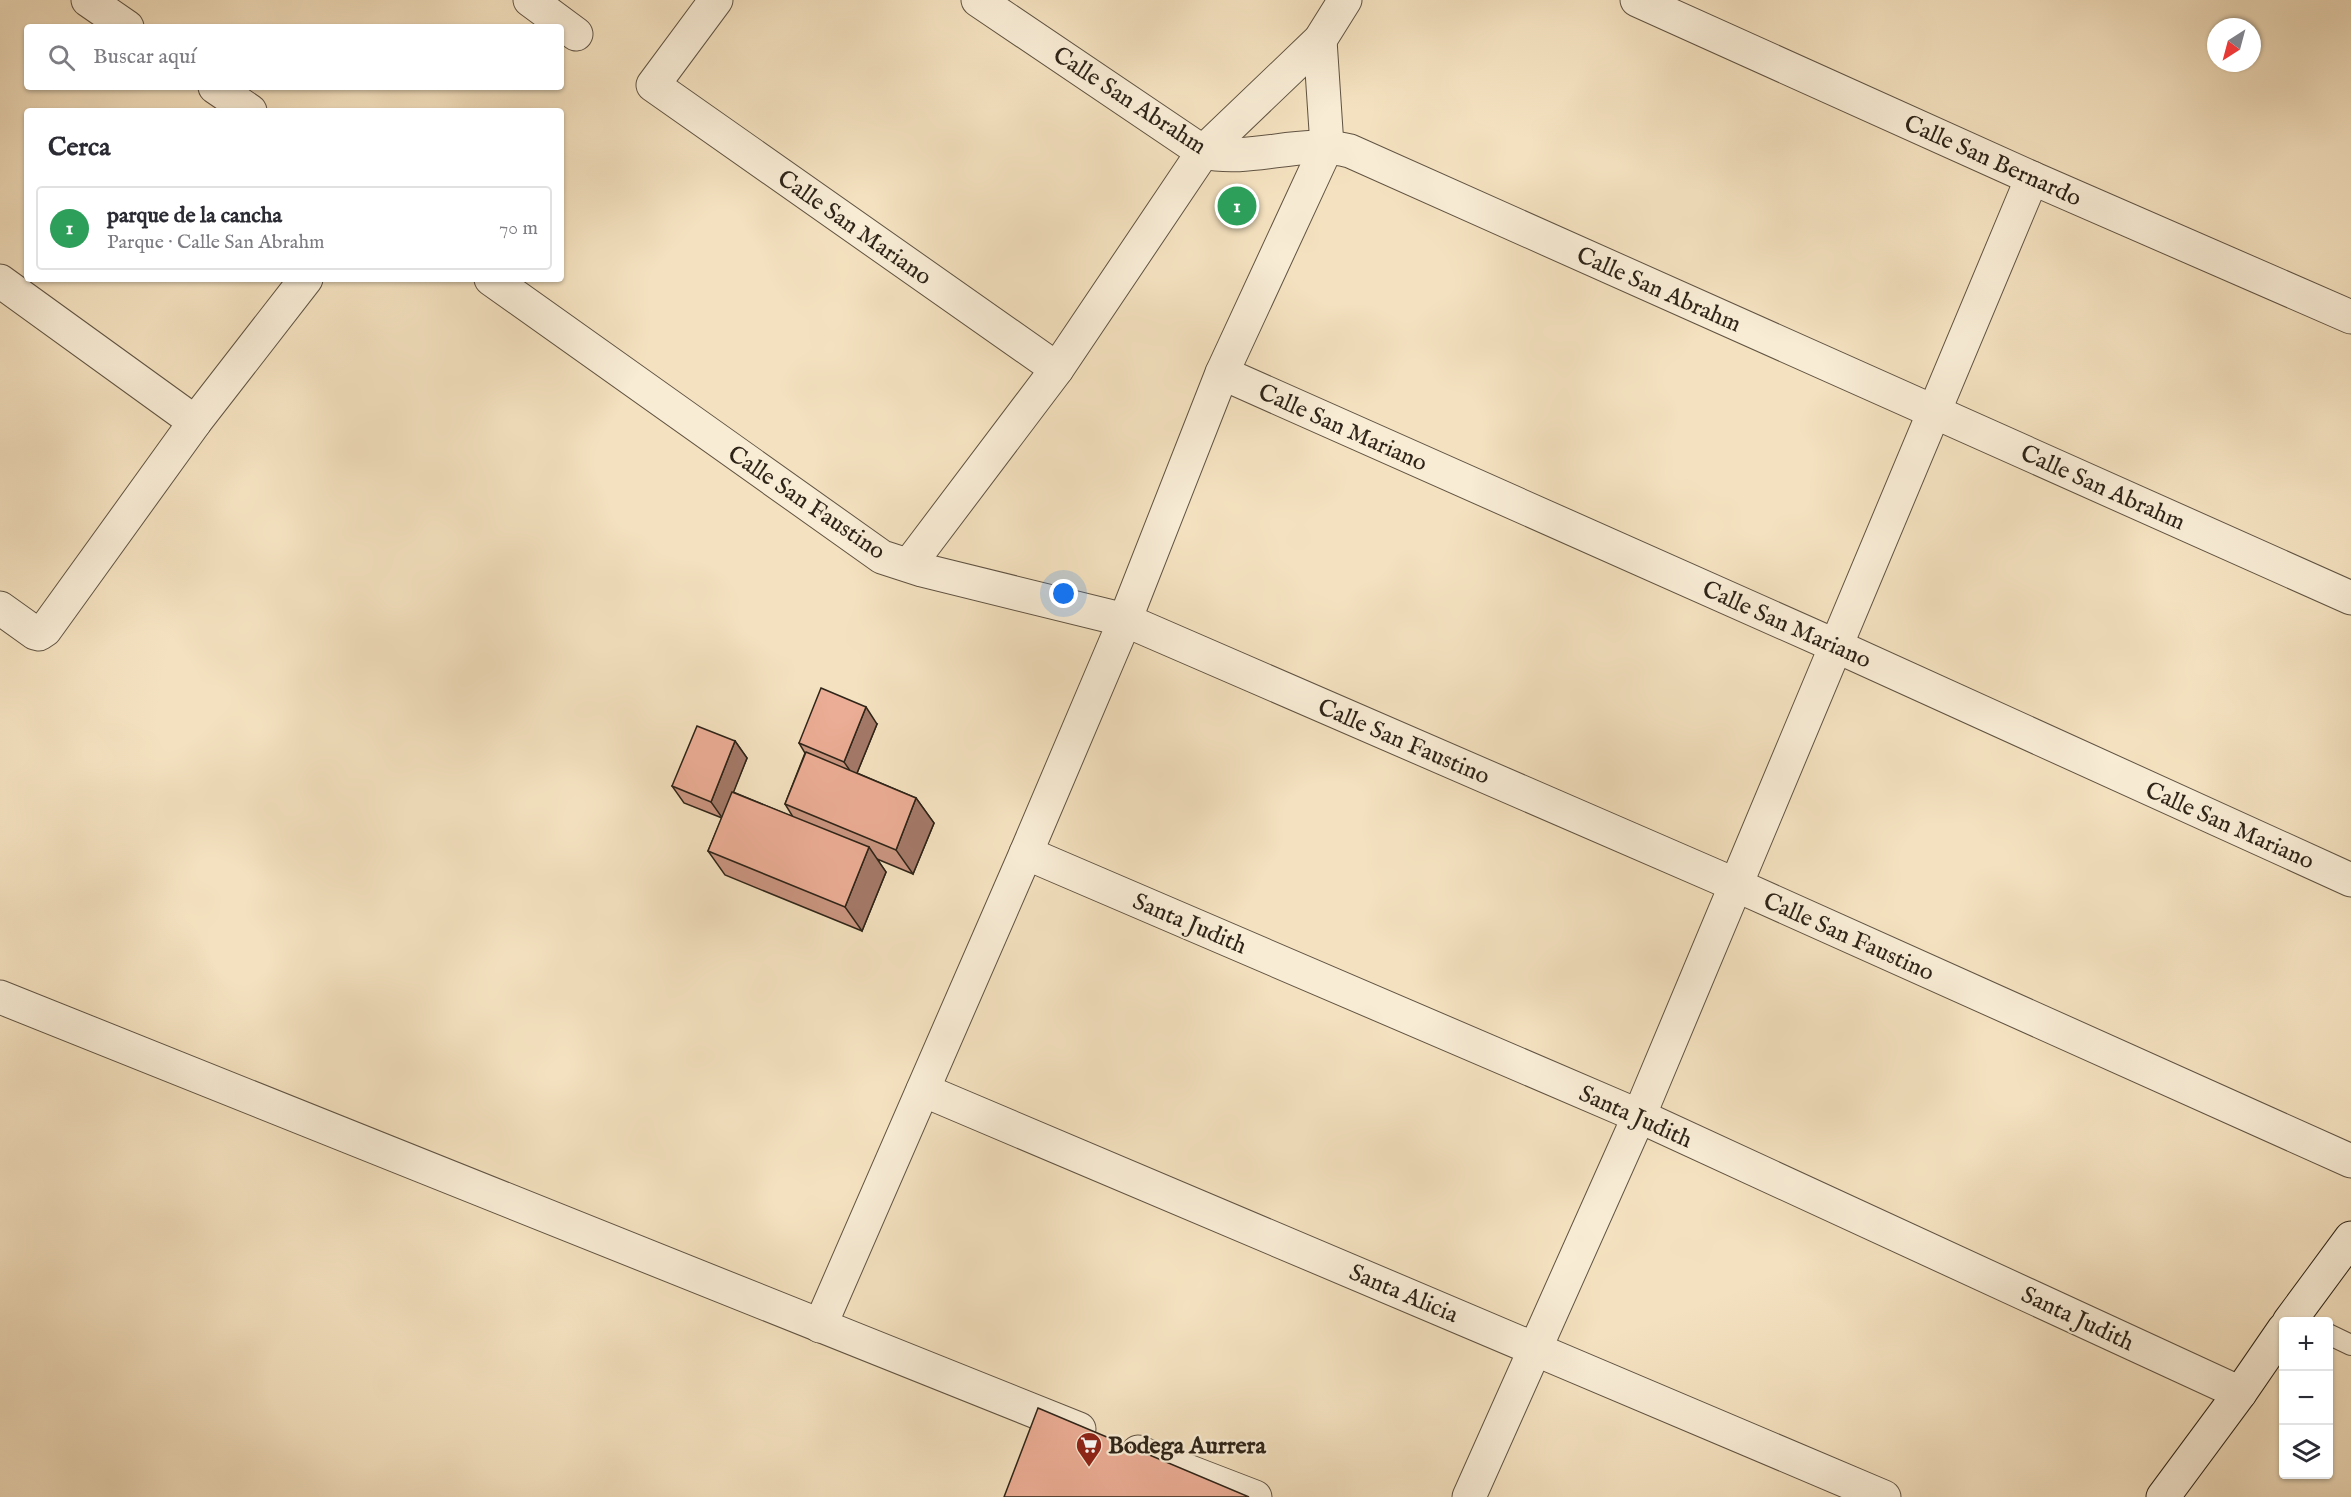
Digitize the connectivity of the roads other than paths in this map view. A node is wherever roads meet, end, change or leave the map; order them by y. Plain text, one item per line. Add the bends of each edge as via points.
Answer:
1 (88, 0) edge
2 (530, 0) edge
3 (716, 0) edge
4 (978, 0) edge
5 (1345, 0) edge
6 (1637, 0) edge
7 (123, 24) edge
8 (562, 24) edge
9 (564, 25) edge
10 (576, 34) dead end
11 (1320, 40) junction
12 (219, 90) edge
13 (246, 108) edge
14 (1327, 146) junction
15 (1203, 152) junction
16 (2032, 178) junction
17 (0, 281) edge
18 (304, 282) edge
19 (494, 282) edge
20 (2351, 317) edge
21 (1057, 369) junction
22 (1222, 373) junction
23 (1934, 411) junction
24 (195, 422) junction
25 (909, 565) junction
26 (2351, 598) edge
27 (0, 608) edge
28 (1125, 620) junction
29 (1836, 646) junction
30 (1026, 853) junction
31 (2351, 880) edge
32 (1736, 885) junction
33 (0, 997) edge
34 (923, 1090) junction
35 (1639, 1116) junction
36 (2351, 1161) edge
37 (2351, 1238) edge
38 (2296, 1317) edge
39 (820, 1326) junction
40 (2333, 1336) edge
41 (2279, 1341) edge
42 (2351, 1345) edge
43 (1535, 1349) junction
44 (2240, 1393) junction
45 (1255, 1497) edge
46 (1469, 1497) edge
47 (1884, 1497) edge
48 (2163, 1497) edge

1 - 7 street
2 - 8 street
3 - 21 street, Calle San Mariano via 652,85
4 - 15 street, Calle San Abrahm
5 - 11 street
6 - 16 street, Calle San Bernardo
9 - 10 street
11 - 14 street
11 - 15 street
12 - 13 street
14 - 15 street, Calle San Abrahm via 1226,155
14 - 22 street
14 - 23 street, Calle San Abrahm via 1363,156
15 - 21 street
16 - 20 street, Calle San Bernardo
16 - 23 street
17 - 24 street
18 - 24 street
19 - 25 street, Calle San Faustino via 882,557
21 - 25 street
22 - 28 street
22 - 29 street, Calle San Mariano
23 - 26 street, Calle San Abrahm
23 - 29 street
24 - 27 street via 45,630 35,633
25 - 28 street, Calle San Faustino
28 - 30 street
28 - 32 street, Calle San Faustino
29 - 31 street, Calle San Mariano
29 - 32 street
30 - 34 street
30 - 35 street, Santa Judith
32 - 35 street
32 - 36 street, Calle San Faustino
33 - 39 street
34 - 39 street
34 - 43 street, Santa Alicia
35 - 43 street
35 - 44 street, Santa Judith
37 - 38 street
39 - 45 street
40 - 42 lane
41 - 44 street
43 - 46 street
43 - 47 street, Santa Alicia
44 - 48 street

